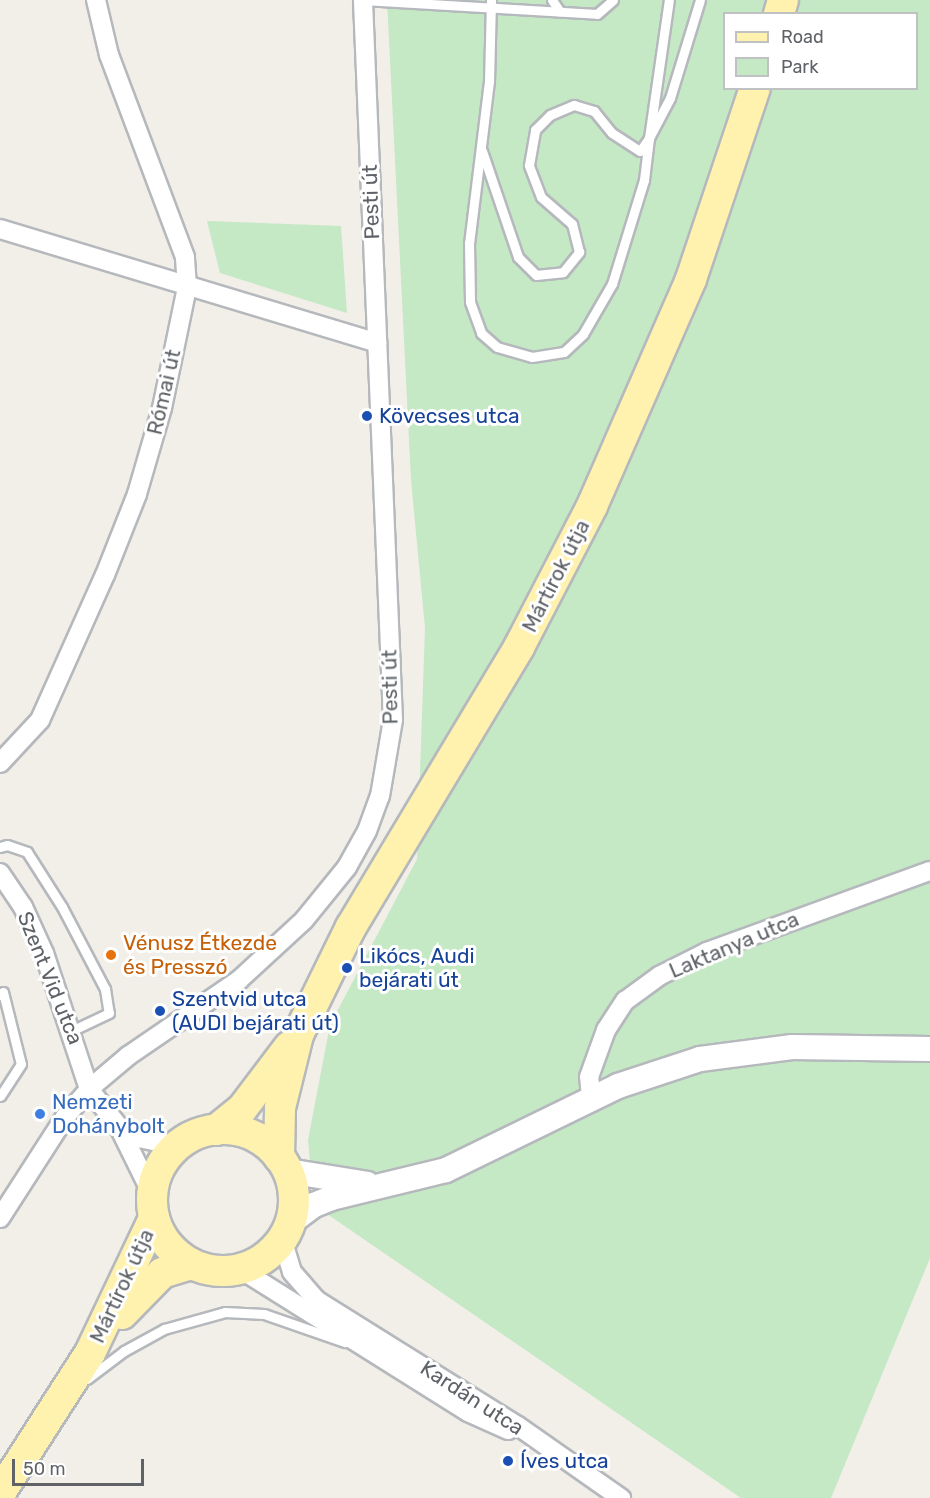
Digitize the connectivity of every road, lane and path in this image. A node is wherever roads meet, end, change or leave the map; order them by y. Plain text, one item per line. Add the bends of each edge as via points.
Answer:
1 (96, 0) edge
2 (363, 0) edge
3 (552, 0) edge
4 (613, 0) edge
5 (669, 0) edge
6 (700, 0) edge
7 (492, 5) edge
8 (560, 12) junction
9 (754, 90) edge
10 (649, 138) junction
11 (481, 149) junction
12 (0, 229) edge
13 (187, 287) junction
14 (377, 344) junction
15 (0, 763) edge
16 (0, 847) edge
17 (930, 871) edge
18 (0, 873) edge
19 (0, 995) edge
20 (70, 1031) junction
21 (298, 1035) junction
22 (930, 1049) edge
23 (88, 1089) junction
24 (0, 1096) edge
25 (591, 1098) junction
26 (119, 1127) junction
27 (216, 1130) junction
28 (177, 1146) junction
29 (284, 1164) junction
30 (378, 1186) junction
31 (153, 1206) junction
32 (0, 1218) edge
33 (286, 1231) junction
34 (191, 1264) junction
35 (240, 1269) junction
36 (360, 1347) junction
37 (90, 1353) junction
38 (61, 1398) junction
39 (542, 1446) junction
40 (0, 1493) edge
41 (621, 1498) edge

1 - 13 street, Római út via 109,55 185,257
2 - 7 lane
2 - 14 street, Pesti út
3 - 8 lane
4 - 8 lane via 597,14
5 - 10 lane
6 - 10 lane via 670,98
7 - 8 lane
7 - 11 lane
9 - 21 main road, Mártírok útja via 691,279 596,496 519,647 351,927
10 - 11 lane via 640,151 627,145 594,111 574,105 550,115 535,130 529,165 541,197 572,224 579,252 562,272 536,275 518,257
10 - 11 lane via 644,180 612,284 583,334 564,352 532,357 497,347 481,333 470,302 469,243
12 - 13 street
13 - 14 street
13 - 15 street, Római út via 162,408 137,494 40,720
14 - 23 street, Pesti út via 393,720 380,796 368,831 346,867 304,920 238,981
16 - 20 lane via 7,845 27,852 62,907 105,989 109,1013
17 - 25 street, Laktanya utca via 707,952 659,976 625,1001 606,1030 589,1077
18 - 20 street, Szent Vid utca via 23,907 44,953
19 - 24 lane via 3,992 21,1064
20 - 23 street, Szent Vid utca
21 - 27 main road, Mártírok útja via 247,1102
21 - 29 main road, Mártírok útja via 280,1108
22 - 25 street via 830,1046 745,1051 657,1071
23 - 26 street
23 - 32 street, Pesti út via 65,1117
25 - 30 street via 446,1170
26 - 28 street via 139,1138
26 - 31 street
27 - 28 main road, Mártírok útja
27 - 29 main road via 244,1133
28 - 31 main road, Mártírok útja via 161,1168
29 - 30 street
29 - 33 main road, Mártírok útja via 293,1191
30 - 33 street via 314,1204
31 - 34 main road, Mártírok útja via 164,1240
31 - 37 main road, Mártírok útja
33 - 35 main road, Mártírok útja via 264,1258
33 - 39 street, Kardán utca via 292,1272 316,1300 518,1426
34 - 35 main road, Mártírok útja via 215,1271
34 - 37 main road, Mártírok útja via 162,1273 145,1286
35 - 36 street, Kardán utca
36 - 38 lane via 285,1320 225,1312 164,1329 124,1351
36 - 39 street, Kardán utca via 468,1412
37 - 38 main road, Mártírok útja
38 - 40 main road, Mártírok útja
39 - 41 street

